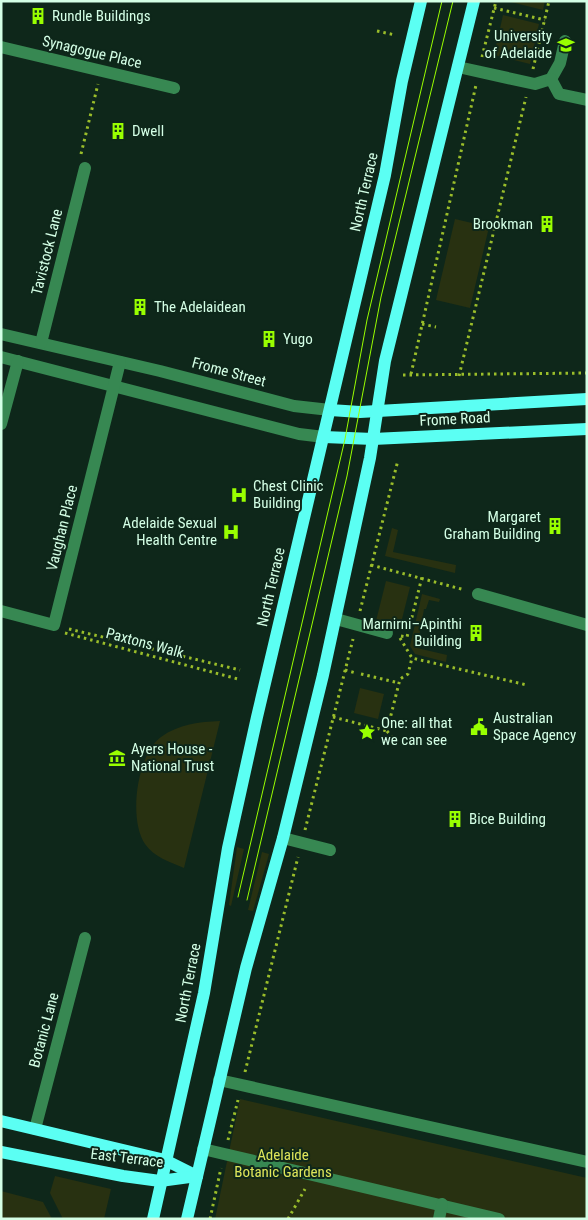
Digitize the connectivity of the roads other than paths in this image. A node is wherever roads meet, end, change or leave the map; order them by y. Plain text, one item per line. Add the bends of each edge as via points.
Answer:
1 (421, 1) edge
2 (474, 1) edge
3 (565, 41) dead end
4 (1, 47) edge
5 (458, 67) junction
6 (551, 79) junction
7 (174, 88) dead end
8 (587, 100) edge
9 (85, 168) road end
10 (1, 334) edge
11 (41, 343) junction
12 (1, 357) edge
13 (18, 361) junction
14 (120, 362) junction
15 (114, 386) junction
16 (587, 399) edge
17 (330, 410) junction
18 (377, 411) junction
19 (1, 424) edge
20 (587, 429) edge
21 (324, 437) junction
22 (373, 439) junction
23 (478, 594) road end
24 (1, 611) edge
25 (336, 619) junction
26 (587, 625) edge
27 (387, 632) dead end
28 (283, 838) junction
29 (330, 850) dead end
30 (85, 938) dead end
31 (219, 1080) junction
32 (1, 1122) edge
33 (36, 1129) junction
34 (203, 1149) junction
35 (1, 1152) edge
36 (165, 1160) junction
37 (587, 1162) edge
38 (197, 1176) junction
39 (160, 1181) junction
40 (442, 1204) junction
41 (153, 1219) edge
42 (186, 1219) edge
43 (439, 1219) edge
44 (499, 1219) edge

1 - 17 main road, North Terrace via 385,175
2 - 5 main road
3 - 6 street via 560,63
4 - 7 street, Synagogue Place
5 - 6 street via 536,84
5 - 18 main road via 385,361
6 - 8 street via 559,94
9 - 11 street, Tavistock Lane
10 - 11 street, Frome Street
11 - 14 street, Frome Street
12 - 13 street
13 - 15 street
13 - 19 street
14 - 15 street
14 - 17 street, Frome Street via 294,406
15 - 21 street via 299,434
15 - 24 street, Vaughan Place via 54,625
16 - 18 main road, Frome Road
17 - 18 main road, Frome Road
17 - 21 main road, North Terrace
18 - 22 main road
20 - 22 main road, Frome Road
21 - 22 main road, Frome Road
21 - 36 main road, North Terrace via 228,848 204,993
22 - 25 main road
23 - 26 street
25 - 27 street
25 - 28 main road
28 - 29 street
28 - 31 main road via 251,949
30 - 33 street, Botanic Lane
31 - 34 main road
31 - 37 street
32 - 33 main road, East Terrace
33 - 36 main road, East Terrace
34 - 38 main road
34 - 40 street
35 - 39 main road, East Terrace
36 - 38 main road, East Terrace
36 - 39 main road, North Terrace
38 - 39 main road, East Terrace
38 - 42 main road
39 - 41 main road, North Terrace
40 - 43 street
40 - 44 street

